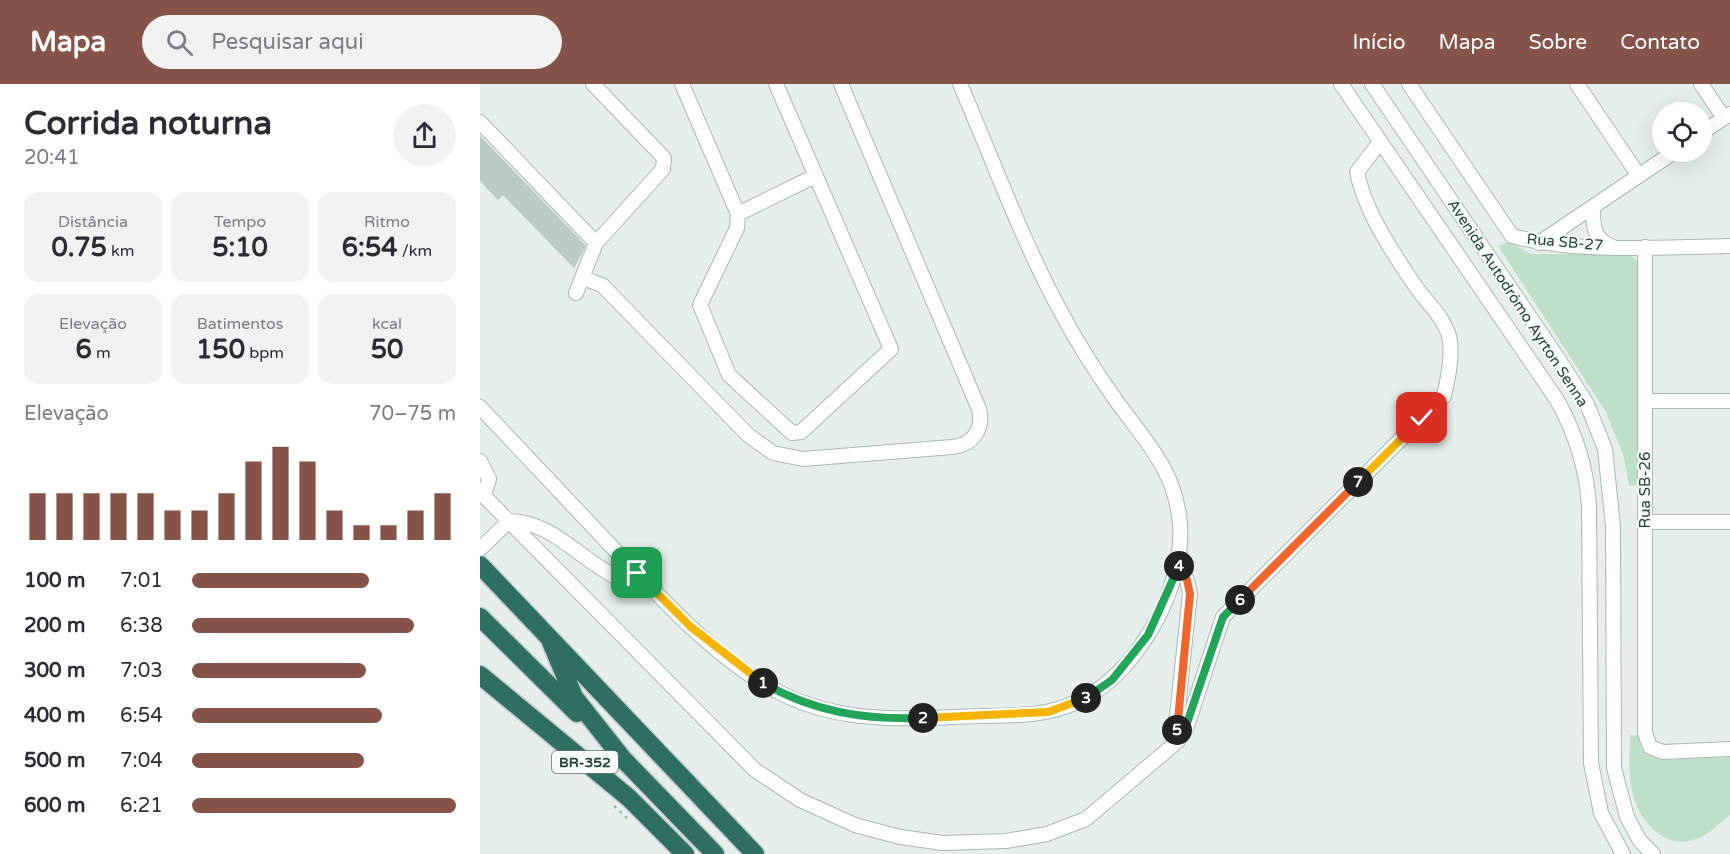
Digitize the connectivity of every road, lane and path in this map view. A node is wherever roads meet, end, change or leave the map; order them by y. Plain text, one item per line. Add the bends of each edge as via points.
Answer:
1 (593, 84) edge
2 (682, 84) edge
3 (776, 84) edge
4 (841, 84) edge
5 (960, 84) edge
6 (1341, 84) edge
7 (1372, 84) edge
8 (1409, 84) edge
9 (1578, 84) edge
10 (1701, 84) edge
11 (1727, 116) edge
12 (480, 122) edge
13 (1712, 126) edge
14 (1380, 142) junction
15 (1659, 162) edge
16 (815, 176) junction
17 (1639, 176) junction
18 (1593, 207) junction
19 (738, 214) junction
20 (596, 243) junction
21 (1539, 243) junction
22 (1730, 246) edge
23 (1613, 247) junction
24 (1645, 247) junction
25 (583, 278) junction
26 (576, 293) dead end
27 (1645, 401) junction
28 (1730, 401) edge
29 (480, 407) edge
30 (480, 461) edge
31 (482, 493) edge
32 (509, 521) junction
33 (1645, 522) junction
34 (1730, 522) edge
35 (480, 549) edge
36 (480, 565) edge
37 (1178, 565) junction
38 (637, 573) junction
39 (480, 616) edge
40 (548, 635) junction
41 (480, 675) edge
42 (1178, 741) junction
43 (1730, 749) edge
44 (623, 759) junction
45 (685, 854) edge
46 (715, 854) edge
47 (755, 854) edge
48 (1623, 854) edge
49 (1653, 854) edge

1 - 20 street via 664,158 663,169
2 - 19 street
3 - 16 street
4 - 25 street via 979,409 980,426 970,442 952,447 803,459 773,453 748,435 602,285
5 - 37 street via 1051,294 1094,367 1165,469 1178,510
6 - 14 street, Avenida Autodrómo Ayrton Senna
7 - 49 street, Avenida Autodrómo Ayrton Senna via 1559,360 1587,404 1602,441 1613,526 1614,768 1627,817 1640,841
8 - 21 street, Rua SB-27 via 1512,236
9 - 17 street
10 - 11 street
11 - 13 street
12 - 20 street
14 - 42 street via 1357,172 1360,185 1383,233 1450,339 1444,396 1223,617
14 - 48 street, Avenida Autodrómo Ayrton Senna via 1557,400 1578,443 1589,507 1591,763 1601,813
15 - 17 street
16 - 19 street
16 - 19 street via 891,350 801,432 792,433 729,375 700,305 737,228
17 - 18 street
18 - 21 street
18 - 23 street via 1598,237 1603,244
20 - 25 street
21 - 23 street, Rua SB-27
22 - 24 street, Rua SB-27
23 - 24 street, Rua SB-27
24 - 27 street, Rua SB-26
25 - 26 street
27 - 28 street
27 - 33 street, Rua SB-26
29 - 38 street
30 - 31 street via 489,479
31 - 32 street
32 - 35 street
32 - 38 street via 544,527 614,576 625,578
32 - 42 street via 755,770 806,804 855,825 944,843 1006,841 1047,834 1086,819
33 - 34 street
33 - 43 street, Rua SB-26 via 1645,733 1650,747 1663,752
36 - 40 highway
37 - 38 street via 1148,635 1112,680 1089,697 1033,714 884,720 818,708 763,683 691,627
37 - 42 street via 1190,594 1176,725
39 - 44 highway, BR-352
40 - 44 highway via 574,697
40 - 47 highway
41 - 45 highway, BR-352 via 629,798
44 - 46 highway, BR-352

